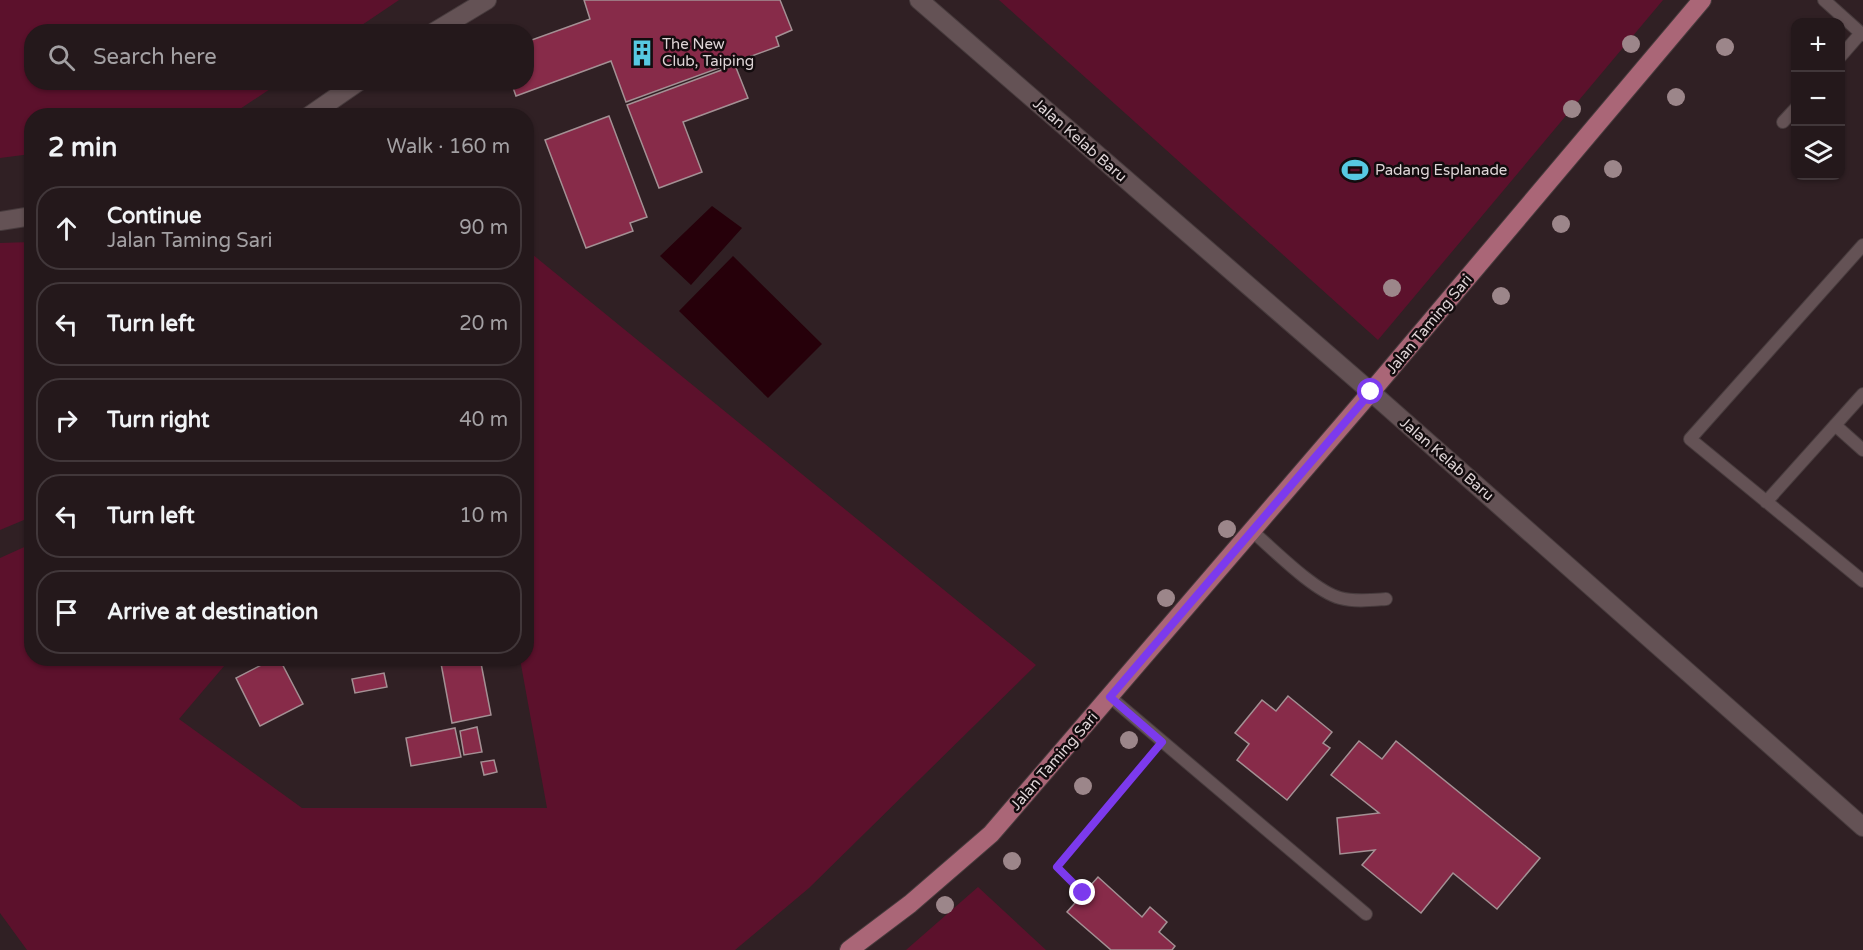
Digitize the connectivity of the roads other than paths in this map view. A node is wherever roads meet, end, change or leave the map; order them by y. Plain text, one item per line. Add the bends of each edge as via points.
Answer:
1 (487, 0) edge
2 (919, 0) edge
3 (1702, 0) edge
4 (1824, 0) edge
5 (447, 24) edge
6 (1862, 34) edge
7 (1845, 52) edge
8 (346, 90) edge
9 (321, 108) edge
10 (1791, 114) edge
11 (1783, 123) dead end
12 (24, 217) edge
13 (0, 221) edge
14 (1863, 244) edge
15 (1371, 392) junction
16 (1863, 394) edge
17 (1835, 425) junction
18 (1863, 450) edge
19 (1766, 502) junction
20 (1252, 531) junction
21 (1863, 581) edge
22 (1386, 599) dead end
23 (1110, 697) junction
24 (1863, 827) edge
25 (1366, 914) dead end
26 (849, 950) edge

1 - 5 street
2 - 15 street, Jalan Kelab Baru
3 - 15 main road, Jalan Taming Sari
4 - 6 lane
6 - 7 lane
8 - 9 street
10 - 11 lane
12 - 13 street
14 - 19 lane via 1690,439
15 - 20 main road, Jalan Taming Sari
15 - 24 street, Jalan Kelab Baru
16 - 17 lane
17 - 18 lane
17 - 19 lane
19 - 21 lane
20 - 22 lane via 1322,590 1341,598
20 - 23 main road, Jalan Taming Sari
23 - 25 lane
23 - 26 main road, Jalan Taming Sari via 991,834

